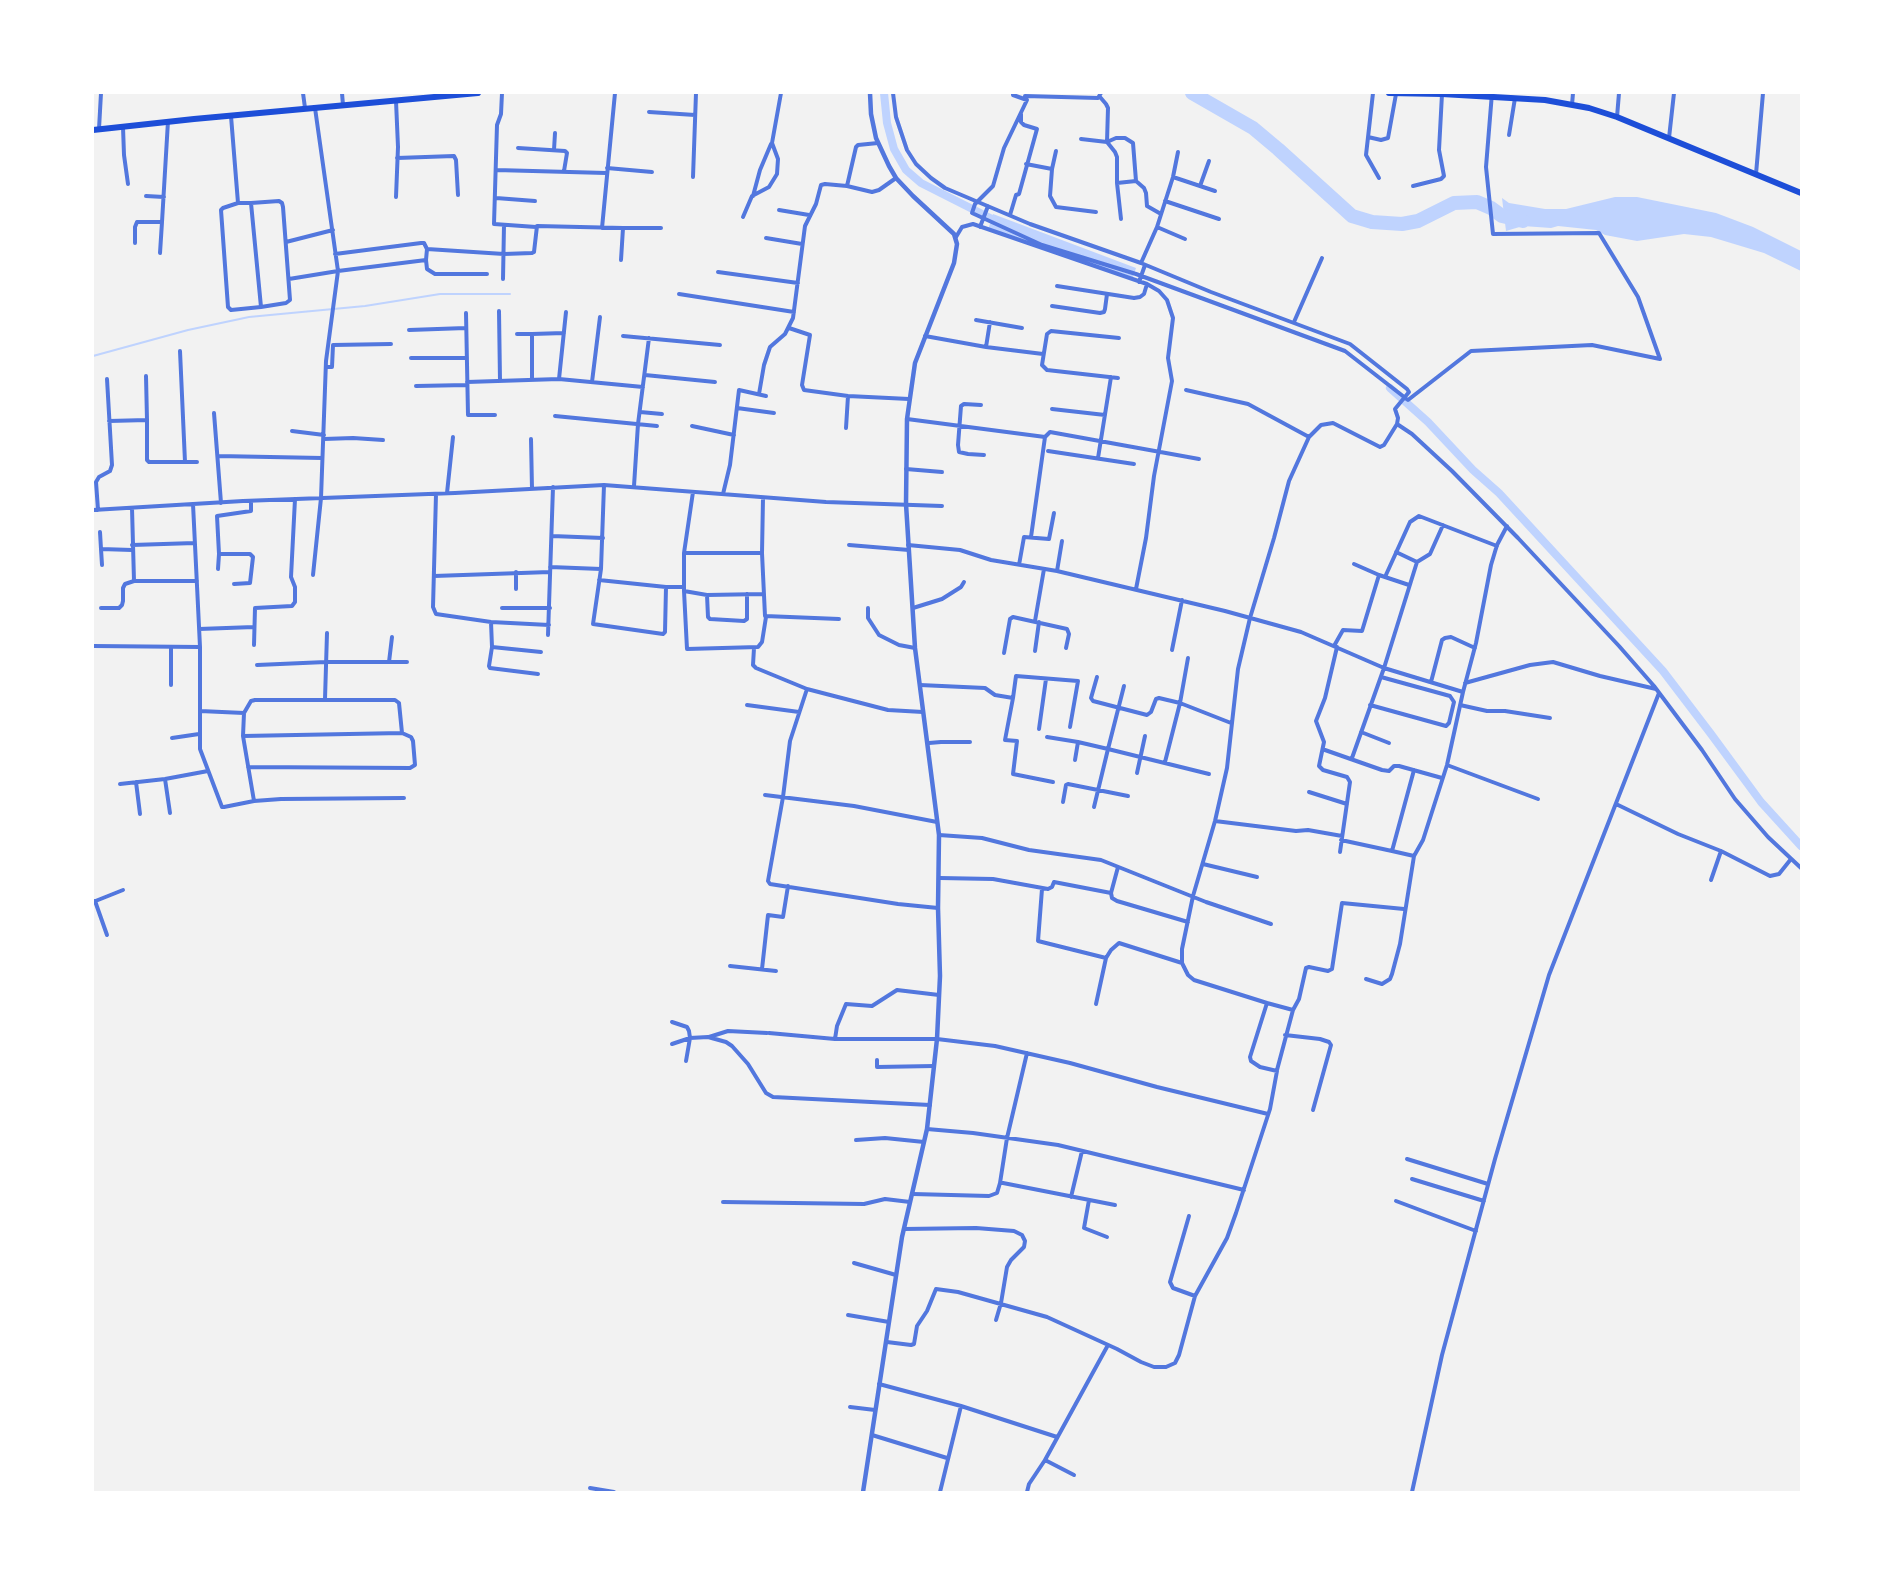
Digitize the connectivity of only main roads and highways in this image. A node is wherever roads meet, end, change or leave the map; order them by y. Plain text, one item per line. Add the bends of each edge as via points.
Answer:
1 (478, 93) edge
2 (1389, 93) edge
3 (1442, 93) edge
4 (1396, 94) edge
5 (96, 130) edge
6 (1801, 193) edge

1 - 5 main road
2 - 4 main road
3 - 4 main road
3 - 6 main road via 1545,100 1617,117

